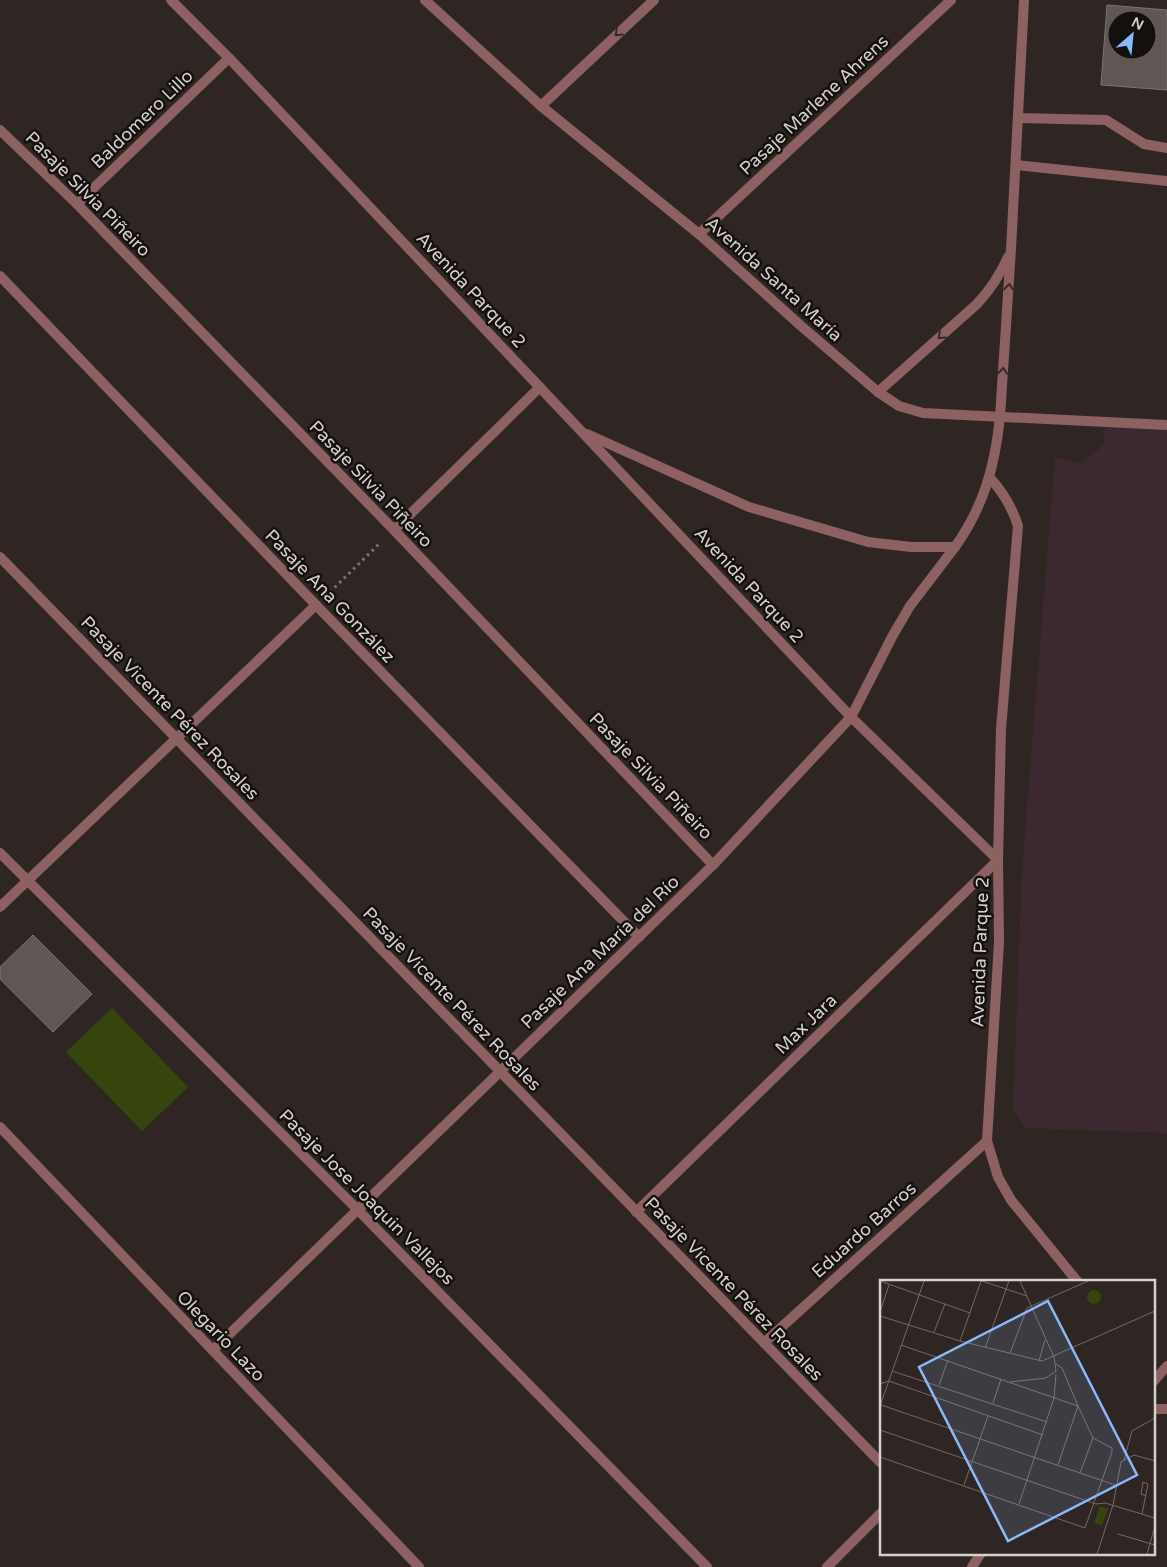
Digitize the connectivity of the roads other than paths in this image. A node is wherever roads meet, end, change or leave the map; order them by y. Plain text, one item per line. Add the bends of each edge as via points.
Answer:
1 (171, 0) edge
2 (425, 0) edge
3 (654, 0) edge
4 (951, 0) edge
5 (1024, 0) edge
6 (229, 58) junction
7 (541, 106) junction
8 (1018, 118) junction
9 (0, 130) edge
10 (1167, 148) edge
11 (1016, 165) junction
12 (1167, 181) edge
13 (77, 204) junction
14 (700, 234) junction
15 (1011, 249) junction
16 (0, 276) edge
17 (540, 387) junction
18 (878, 392) junction
19 (1000, 417) junction
20 (1167, 425) edge
21 (582, 431) junction
22 (990, 478) junction
23 (394, 530) junction
24 (955, 547) junction
25 (0, 557) edge
26 (316, 605) junction
27 (851, 717) junction
28 (177, 740) junction
29 (0, 853) edge
30 (998, 860) junction
31 (713, 865) junction
32 (27, 882) junction
33 (0, 907) edge
34 (638, 937) junction
35 (500, 1072) junction
36 (0, 1126) edge
37 (986, 1141) junction
38 (358, 1210) junction
39 (636, 1212) junction
40 (1076, 1280) edge
41 (764, 1343) junction
42 (213, 1350) junction
43 (1167, 1366) edge
44 (1154, 1381) edge
45 (1167, 1409) edge
46 (1154, 1410) edge
47 (880, 1462) edge
48 (880, 1514) edge
49 (419, 1567) edge
50 (707, 1567) edge
51 (827, 1567) edge

1 - 6 street, Avenida Parque 2
2 - 7 street, Avenida Santa María
3 -> 7 street
4 - 14 street, Pasaje Marlene Ahrens
5 - 8 street, Pasaje Ana María del Río
6 - 13 street, Baldomero Lillo
6 - 17 street, Avenida Parque 2
7 - 14 street, Avenida Santa María
8 - 10 street via 1106,120 1144,144
8 - 11 street, Pasaje Ana María del Río
9 - 13 street, Pasaje Silvia Piñeiro
11 - 12 street
11 - 15 street, Pasaje Ana María del Río
13 - 23 street, Pasaje Silvia Piñeiro
14 - 18 street, Avenida Santa María
15 -> 18 street via 1001,274 977,304
19 -> 15 street, Pasaje Ana María del Río
16 - 26 street, Pasaje Ana González
17 - 21 street, Avenida Parque 2
17 - 23 street
18 - 19 street, Avenida Santa María via 899,406 924,413
19 - 20 street, Avenida Santa María
19 - 22 street, Pasaje Ana María del Río
21 - 24 street via 750,507 868,542 911,547
21 - 27 street, Avenida Parque 2
22 - 24 street, Pasaje Ana María del Río via 979,507
22 - 30 street via 1005,495 1018,526 1001,729
23 - 31 street, Pasaje Silvia Piñeiro
24 - 27 street, Pasaje Ana María del Río via 910,606
25 - 28 street, Pasaje Vicente Pérez Rosales
26 - 28 street
26 - 34 street, Pasaje Ana González
27 - 30 street, Avenida Parque 2
27 - 31 street, Pasaje Ana María del Río
28 - 32 street
28 - 35 street, Pasaje Vicente Pérez Rosales
29 - 32 street, Pasaje Jose Joaquin Vallejos
30 - 37 street, Avenida Parque 2 via 999,942
30 - 39 street, Max Jara
31 - 34 street, Pasaje Ana María del Río
32 - 33 street
32 - 38 street, Pasaje Jose Joaquin Vallejos
34 - 35 street, Pasaje Ana María del Río
35 - 38 street, Pasaje Ana María del Río
35 - 39 street, Pasaje Vicente Pérez Rosales
36 - 42 street, Olegario Lazo
37 - 40 street, Avenida Parque 2 via 998,1177 1011,1200
37 - 41 street, Eduardo Barros
38 - 42 street, Pasaje Ana María del Río
38 - 50 street, Pasaje Jose Joaquin Vallejos
39 - 41 street, Pasaje Vicente Pérez Rosales
41 - 47 street, Pasaje Vicente Pérez Rosales
42 - 49 street, Olegario Lazo
43 - 44 street
45 - 46 street
48 - 51 street

